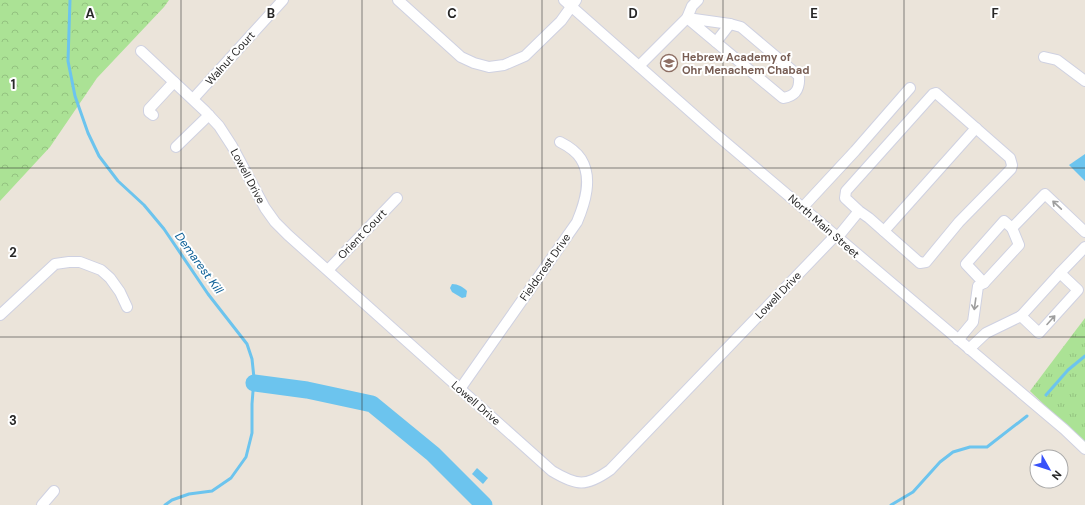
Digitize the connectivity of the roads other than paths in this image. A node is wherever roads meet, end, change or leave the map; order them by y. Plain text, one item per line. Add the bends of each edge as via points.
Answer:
1 (282, 0) edge
2 (398, 0) edge
3 (571, 2) edge
4 (692, 2) edge
5 (686, 18) junction
6 (730, 24) junction
7 (716, 42) junction
8 (141, 51) dead end
9 (1044, 57) dead end
10 (639, 66) junction
11 (1085, 81) edge
12 (174, 82) junction
13 (910, 88) dead end
14 (193, 99) junction
15 (209, 115) junction
16 (153, 116) dead end
17 (976, 128) junction
18 (560, 142) dead end
19 (176, 146) dead end
20 (397, 198) dead end
21 (803, 207) junction
22 (859, 211) junction
23 (1012, 228) junction
24 (884, 231) junction
25 (1085, 232) edge
26 (836, 237) junction
27 (1085, 247) edge
28 (328, 270) junction
29 (1060, 273) junction
30 (984, 283) junction
31 (127, 307) dead end
32 (0, 315) edge
33 (1021, 316) junction
34 (958, 340) junction
35 (969, 350) junction
36 (460, 389) junction
37 (1085, 449) edge
38 (54, 491) dead end
39 (42, 505) edge

1 - 14 street, Walnut Court
2 - 3 street via 461,57 474,64 489,66 504,65 524,56 561,21
3 - 10 street, North Main Street
4 - 5 street
5 - 6 street
5 - 7 street
5 - 10 street
6 - 7 street
6 - 7 street via 741,27 799,76 800,84 797,91 790,97 783,98
8 - 12 street, Lowell Drive
9 - 11 street via 1057,60
10 - 21 street, North Main Street
12 - 14 street, Lowell Drive
12 - 16 street via 149,109
13 - 21 street
14 - 15 street, Lowell Drive
15 - 19 street
15 - 28 street, Lowell Drive via 232,146 275,222
17 - 22 street via 936,93 933,94 846,191 845,198
17 - 24 street
17 - 24 street via 1010,158 1011,169 959,222 926,262 920,263
18 - 36 street, Fieldcrest Drive via 572,149 586,169 587,187 580,216
20 - 28 street, Orient Court
21 - 26 street, North Main Street
22 - 24 street
22 - 26 street, Lowell Drive
25 -> 23 street via 1045,194
23 - 30 street via 1019,245
23 - 30 street via 1004,221 966,264
26 - 34 street, North Main Street
26 - 36 street, Lowell Drive via 610,470 597,479 582,483 566,479 552,470
27 - 29 street
28 - 36 street, Lowell Drive
29 - 33 street
33 -> 29 street via 1039,333 1064,306 1078,290
30 -> 34 street via 978,286 973,322
31 - 32 street via 120,292 101,270 80,262 69,262 55,264
33 - 35 street via 986,333
34 - 35 street, North Main Street
35 - 37 street, North Main Street
38 - 39 street

